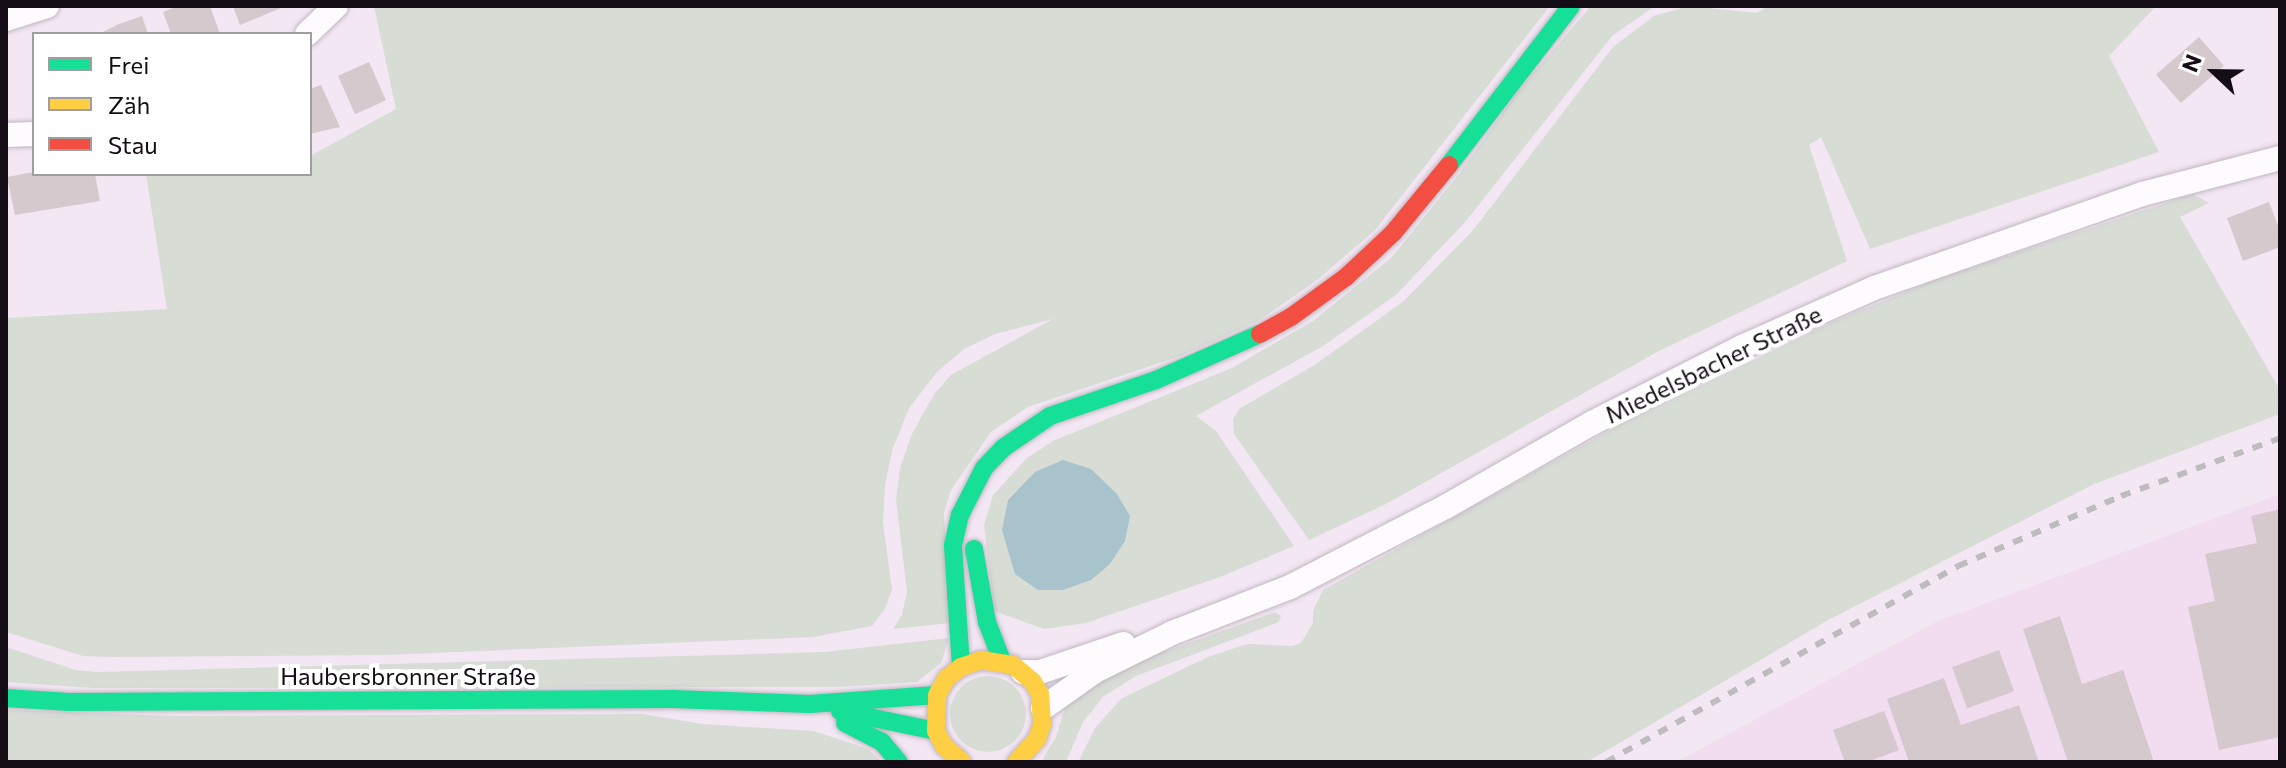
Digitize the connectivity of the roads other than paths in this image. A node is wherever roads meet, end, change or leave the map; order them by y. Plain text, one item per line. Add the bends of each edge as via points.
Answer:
1 (47, 6) edge
2 (336, 6) edge
3 (1571, 6) edge
4 (6, 19) edge
5 (309, 32) edge
6 (32, 134) edge
7 (6, 135) edge
8 (2280, 158) edge
9 (973, 489) junction
10 (1172, 633) junction
11 (1012, 666) junction
12 (961, 667) junction
13 (937, 695) junction
14 (6, 698) edge
15 (810, 704) junction
16 (1043, 708) junction
17 (936, 731) junction
18 (899, 762) edge
19 (962, 762) edge
20 (1016, 762) edge

1 - 4 street
2 - 5 street
3 - 9 main road via 1433,186 1346,277 1291,317 1238,346 1050,416 1003,448
6 - 7 street
8 - 10 street, Miedelsbacher Straße via 2142,194 1874,288 1620,409 1290,587
9 - 11 main road via 977,582
9 - 12 main road via 953,545
10 - 11 street via 1110,647 1040,672
10 - 16 street via 1095,671
11 - 12 main road via 981,660
11 - 16 main road via 1033,682
12 - 13 main road
13 - 15 main road
13 - 17 main road
14 - 15 main road, Haubersbronner Straße
15 - 17 main road
15 - 18 main road via 882,742
16 - 20 main road via 1037,739
17 - 19 main road

